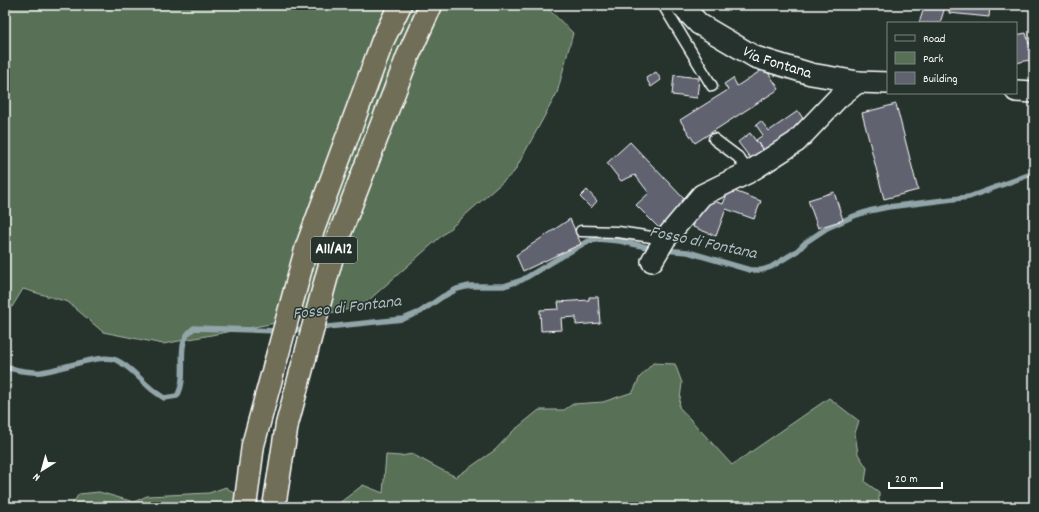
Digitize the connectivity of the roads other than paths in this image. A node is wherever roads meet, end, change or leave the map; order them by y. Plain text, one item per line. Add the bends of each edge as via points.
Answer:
1 (400, 5) edge
2 (431, 5) edge
3 (663, 5) edge
4 (681, 5) edge
5 (858, 82) junction
6 (887, 83) edge
7 (712, 86) dead end
8 (1017, 91) edge
9 (1034, 92) edge
10 (714, 139) dead end
11 (749, 172) junction
12 (581, 231) dead end
13 (659, 250) joint
14 (245, 507) edge
15 (274, 507) edge

1 - 14 highway, A11/A12 via 383,40 307,246 253,445
2 - 15 highway, A11/A12 via 408,56 335,246 287,424
3 - 7 lane
4 - 5 street, Via Fontana via 699,24 755,57 811,74
5 - 6 street, Via Fontana
5 - 11 street via 838,98 796,142
8 - 9 street
10 - 11 lane via 738,157
11 - 13 street via 702,195
12 - 13 lane via 618,232

